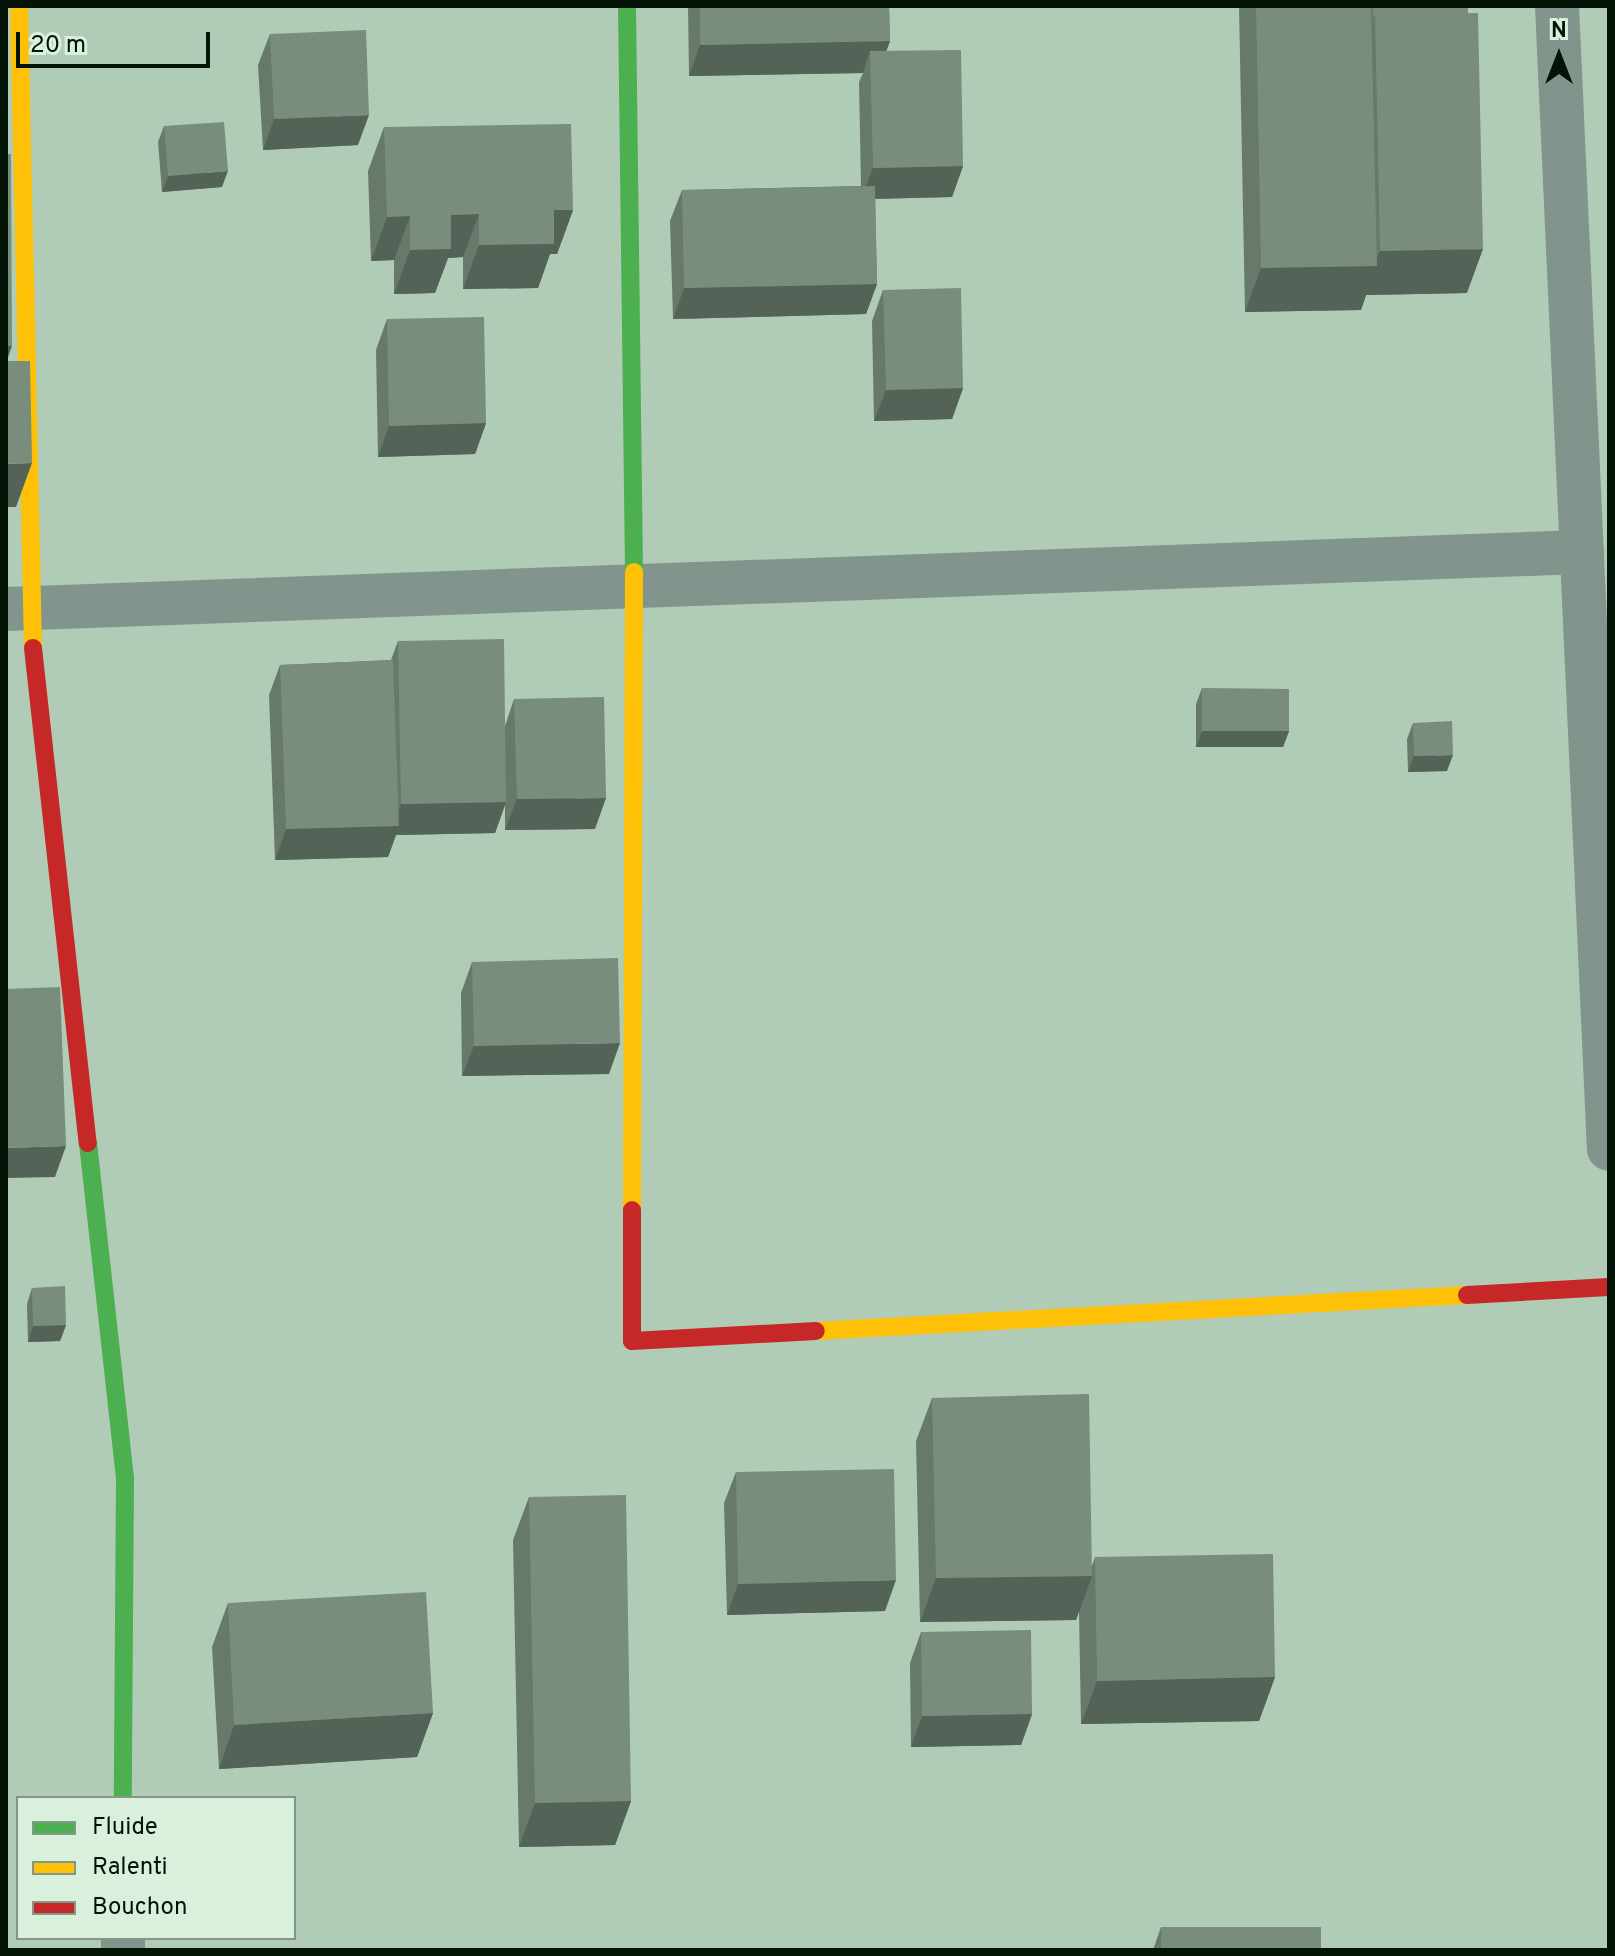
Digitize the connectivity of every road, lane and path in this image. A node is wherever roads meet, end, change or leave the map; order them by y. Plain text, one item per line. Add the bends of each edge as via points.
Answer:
1 (19, 6) edge
2 (627, 6) edge
3 (1557, 6) edge
4 (1582, 552) junction
5 (634, 586) junction
6 (17, 609) edge
7 (1609, 1149) edge
8 (1609, 1287) edge
9 (123, 1796) edge

1 - 6 street
2 - 5 street
3 - 4 street
4 - 5 street
4 - 7 street
5 - 6 street
5 - 8 street via 632,1341
6 - 9 street via 125,1478

